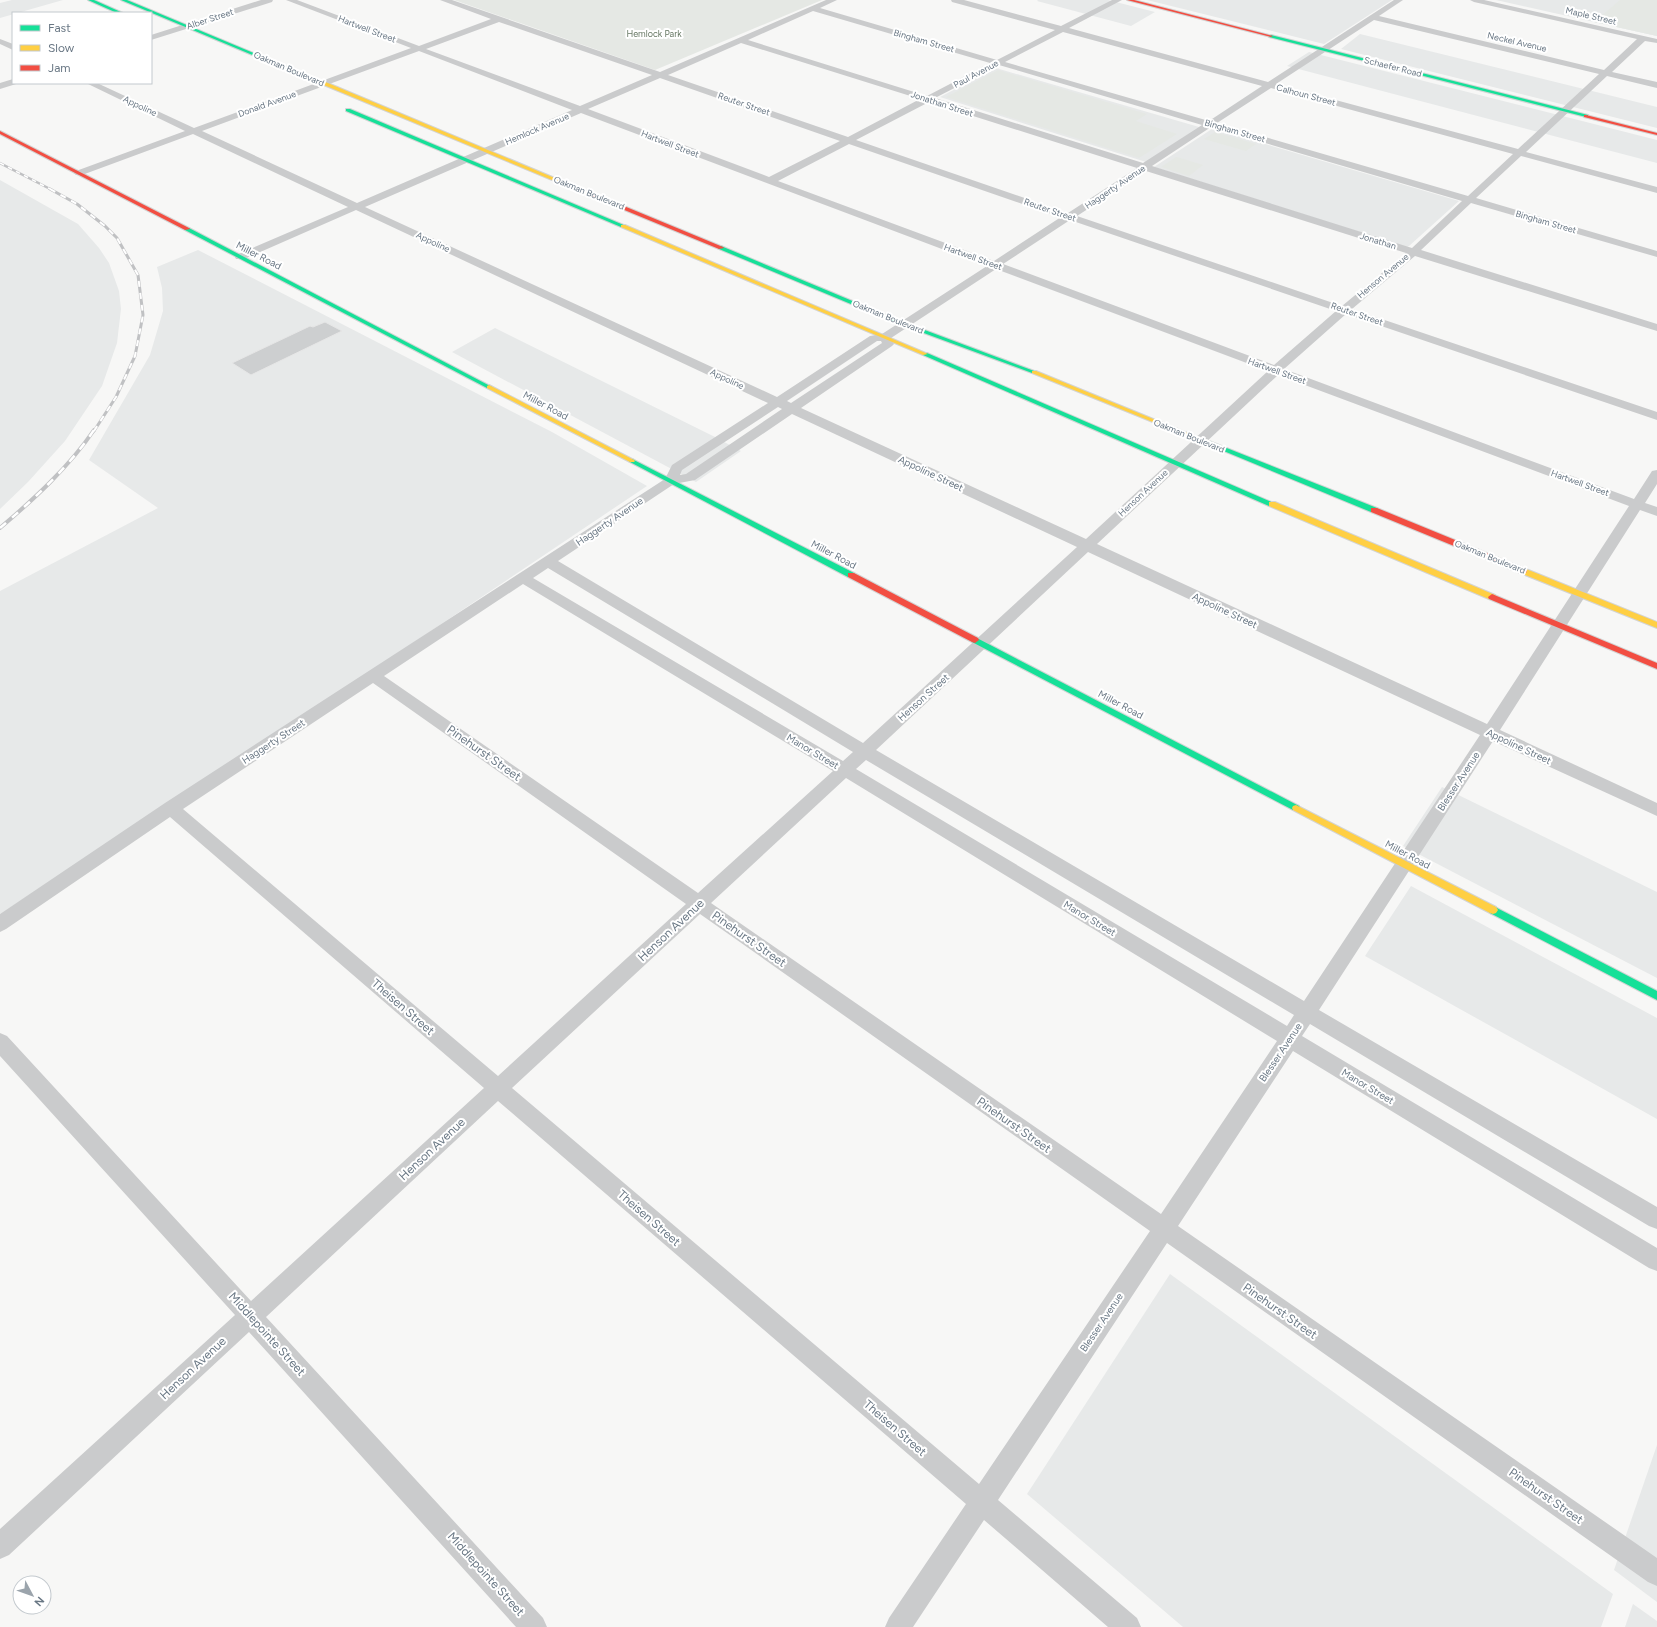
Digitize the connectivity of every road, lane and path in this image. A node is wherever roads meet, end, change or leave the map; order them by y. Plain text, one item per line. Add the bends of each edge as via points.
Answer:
1 (90, 0) edge
2 (123, 0) edge
3 (269, 0) edge
4 (290, 0) edge
5 (444, 0) edge
6 (834, 0) edge
7 (956, 0) edge
8 (1118, 0) edge
9 (1129, 0) edge
10 (1399, 0) edge
11 (1474, 0) edge
12 (814, 9) junction
13 (119, 12) edge
14 (1372, 18) junction
15 (499, 19) junction
16 (152, 26) edge
17 (187, 26) junction
18 (1062, 29) junction
19 (167, 33) junction
20 (152, 38) edge
21 (179, 38) dead end
22 (1643, 38) junction
23 (740, 40) junction
24 (0, 41) edge
25 (1657, 41) edge
26 (12, 47) edge
27 (419, 49) junction
28 (1324, 49) junction
29 (998, 63) junction
30 (1605, 73) junction
31 (660, 75) junction
32 (12, 82) edge
33 (92, 84) edge
34 (324, 84) junction
35 (1270, 85) junction
36 (1657, 85) edge
37 (0, 86) edge
38 (292, 86) dead end
39 (304, 91) junction
40 (316, 96) dead end
41 (928, 99) junction
42 (338, 106) dead end
43 (580, 110) junction
44 (1564, 110) junction
45 (1210, 124) junction
46 (194, 131) junction
47 (0, 132) edge
48 (1657, 134) edge
49 (848, 140) junction
50 (486, 151) junction
51 (1519, 152) junction
52 (465, 160) junction
53 (1144, 168) junction
54 (79, 173) junction
55 (770, 182) junction
56 (1657, 190) edge
57 (1469, 199) junction
58 (356, 207) junction
59 (1070, 217) junction
60 (683, 232) junction
61 (662, 244) junction
62 (1412, 252) junction
63 (1657, 254) edge
64 (240, 257) junction
65 (995, 266) junction
66 (1344, 310) junction
67 (905, 324) junction
68 (1657, 328) edge
69 (885, 337) junction
70 (826, 369) junction
71 (1276, 370) junction
72 (841, 376) junction
73 (777, 402) junction
74 (792, 409) junction
75 (1657, 416) edge
76 (1200, 440) junction
77 (716, 442) junction
78 (731, 450) junction
79 (1175, 463) junction
80 (1657, 474) edge
81 (670, 481) junction
82 (1638, 505) junction
83 (1657, 512) edge
84 (1087, 546) junction
85 (549, 562) junction
86 (523, 578) junction
87 (1580, 594) junction
88 (1657, 625) edge
89 (1561, 626) junction
90 (981, 643) junction
91 (1657, 666) edge
92 (373, 676) junction
93 (1490, 733) junction
94 (864, 751) junction
95 (844, 770) junction
96 (171, 808) junction
97 (1657, 810) edge
98 (1404, 864) junction
99 (699, 904) junction
100 (0, 924) edge
101 (1657, 996) edge
102 (1307, 1013) junction
103 (1289, 1038) junction
104 (0, 1042) edge
105 (498, 1088) junction
106 (1657, 1219) edge
107 (1163, 1230) junction
108 (1657, 1260) edge
109 (250, 1315) junction
110 (982, 1502) junction
111 (0, 1546) edge
112 (1657, 1573) edge
113 (534, 1627) edge
114 (898, 1627) edge
115 (1128, 1627) edge

1 - 13 street
2 - 17 street, Oakman Boulevard
3 - 17 street, Alber Street
4 - 27 street, Hartwell Street
5 - 15 street, Reuter Street
6 - 12 street, Hemlock Avenue
7 - 18 street, Calhoun Street
8 - 18 street, Paul Avenue
9 - 28 street, Schaefer Road
10 - 14 street
11 - 22 street, Maple Street
12 - 23 street, Hemlock Avenue
12 - 29 street, Bingham Street
14 - 28 street
14 - 30 street, Neckel Avenue
15 - 27 street, Donald Avenue
15 - 31 street, Reuter Street
16 - 19 street
17 - 19 street, Alber Street
17 - 34 street, Oakman Boulevard
18 - 29 street, Paul Avenue
18 - 35 street, Calhoun Street
19 - 20 street, Alber Street
19 - 21 street
22 - 25 street, Maple Street
22 - 30 street, Henson Avenue
23 - 31 street, Hemlock Avenue
23 - 41 street, Jonathan Street
24 - 26 street
27 - 34 street, Donald Avenue
27 - 43 street, Hartwell Street
28 - 35 street, Haggerty Avenue
28 - 44 street, Schaefer Road
29 - 41 street, Paul Avenue
29 - 45 street, Bingham Street
30 - 36 street, Neckel Avenue
30 - 44 street, Henson Avenue
31 - 43 street, Hemlock Avenue
31 - 49 street, Reuter Street
32 - 37 street
33 - 46 street, Appoline
34 - 39 street, Donald Avenue
34 - 50 street, Oakman Boulevard
35 - 45 street, Haggerty Avenue
35 - 51 street, Calhoun Street
38 - 39 street, Oakman Boulevard
39 - 40 street, Oakman Boulevard
39 - 46 street, Donald Avenue
41 - 49 street, Paul Avenue
41 - 53 street, Jonathan Street
42 - 52 street, Oakman Boulevard
43 - 50 street, Hemlock Avenue
43 - 55 street, Hartwell Street
44 - 48 street, Schaefer Road
44 - 51 street, Henson Avenue
45 - 53 street, Haggerty Avenue
45 - 57 street, Bingham Street
46 - 54 street, Donald Avenue
46 - 58 street, Appoline
47 - 54 street, Miller Road
49 - 55 street, Paul Avenue
49 - 59 street, Reuter Street
50 - 52 street, Hemlock Avenue
50 - 60 street, Oakman Boulevard
51 - 56 street, Calhoun Street
51 - 57 street, Henson Avenue
52 - 58 street, Hemlock Avenue
52 - 61 street, Oakman Boulevard
53 - 59 street, Haggerty Avenue
53 - 62 street, Jonathan
54 - 64 street, Miller Road
55 - 65 street, Hartwell Street
57 - 62 street, Henson Avenue
57 - 63 street, Bingham Street
58 - 64 street, Hemlock Avenue
58 - 73 street, Appoline
59 - 65 street, Haggerty Avenue
59 - 66 street, Reuter Street
60 - 61 street
60 - 67 street, Oakman Boulevard
61 - 69 street, Oakman Boulevard
62 - 66 street, Henson Avenue
62 - 68 street, Jonathan
64 - 81 street, Miller Road
65 - 67 street, Haggerty Avenue
65 - 71 street, Hartwell Street
66 - 71 street, Henson Avenue
66 - 75 street, Reuter Street
67 - 69 street, Haggerty Avenue
67 - 76 street, Oakman Boulevard via 1004,360
69 - 70 street, Haggerty Avenue via 874,338
69 - 72 street, Haggerty Avenue via 888,344
69 - 79 street, Oakman Boulevard
70 - 72 street
70 - 73 street, Haggerty Avenue
71 - 76 street, Henson Avenue
71 - 82 street, Hartwell Street
72 - 74 street, Haggerty Avenue
73 - 74 street, Appoline
73 - 77 street, Haggerty Avenue
74 - 78 street, Haggerty Avenue
74 - 84 street, Appoline Street
76 - 79 street, Henson Avenue
76 - 87 street, Oakman Boulevard
77 - 78 street
77 - 81 street, Haggerty Avenue via 677,468
78 - 81 street, Haggerty Avenue via 690,477
79 - 84 street, Henson Avenue
79 - 89 street, Oakman Boulevard
80 - 82 street, Blesser Avenue
81 - 85 street, Haggerty Avenue
81 - 90 street, Miller Road
82 - 83 street, Hartwell Street
82 - 87 street, Blesser Avenue
84 - 90 street, Henson Avenue
84 - 93 street, Appoline Street
85 - 86 street, Haggerty Street
85 - 94 street
86 - 92 street, Haggerty Street
86 - 95 street, Manor Street
87 - 88 street, Oakman Boulevard
87 - 89 street, Blesser Avenue
89 - 91 street, Oakman Boulevard
89 - 93 street, Blesser Avenue
90 - 94 street, Henson Street
90 - 98 street, Miller Road
92 - 96 street, Haggerty Street
92 - 99 street, Pinehurst Street
93 - 97 street, Appoline Street
93 - 98 street, Blesser Avenue
94 - 95 street, Henson Avenue
94 - 102 street
95 - 99 street, Henson Avenue
95 - 103 street, Manor Street
96 - 100 street, Haggerty Street
96 - 105 street, Theisen Street
98 - 101 street, Miller Road
98 - 102 street, Blesser Avenue
99 - 105 street, Henson Avenue
99 - 107 street, Pinehurst Street
102 - 103 street, Blesser Avenue
102 - 106 street
103 - 107 street, Blesser Avenue
103 - 108 street, Manor Street
104 - 109 street, Middlepointe Street
105 - 109 street, Henson Avenue
105 - 110 street, Theisen Street
107 - 110 street, Blesser Avenue
107 - 112 street, Pinehurst Street
109 - 111 street, Henson Avenue
109 - 113 street, Middlepointe Street
110 - 114 street, Blesser Avenue
110 - 115 street, Theisen Street

